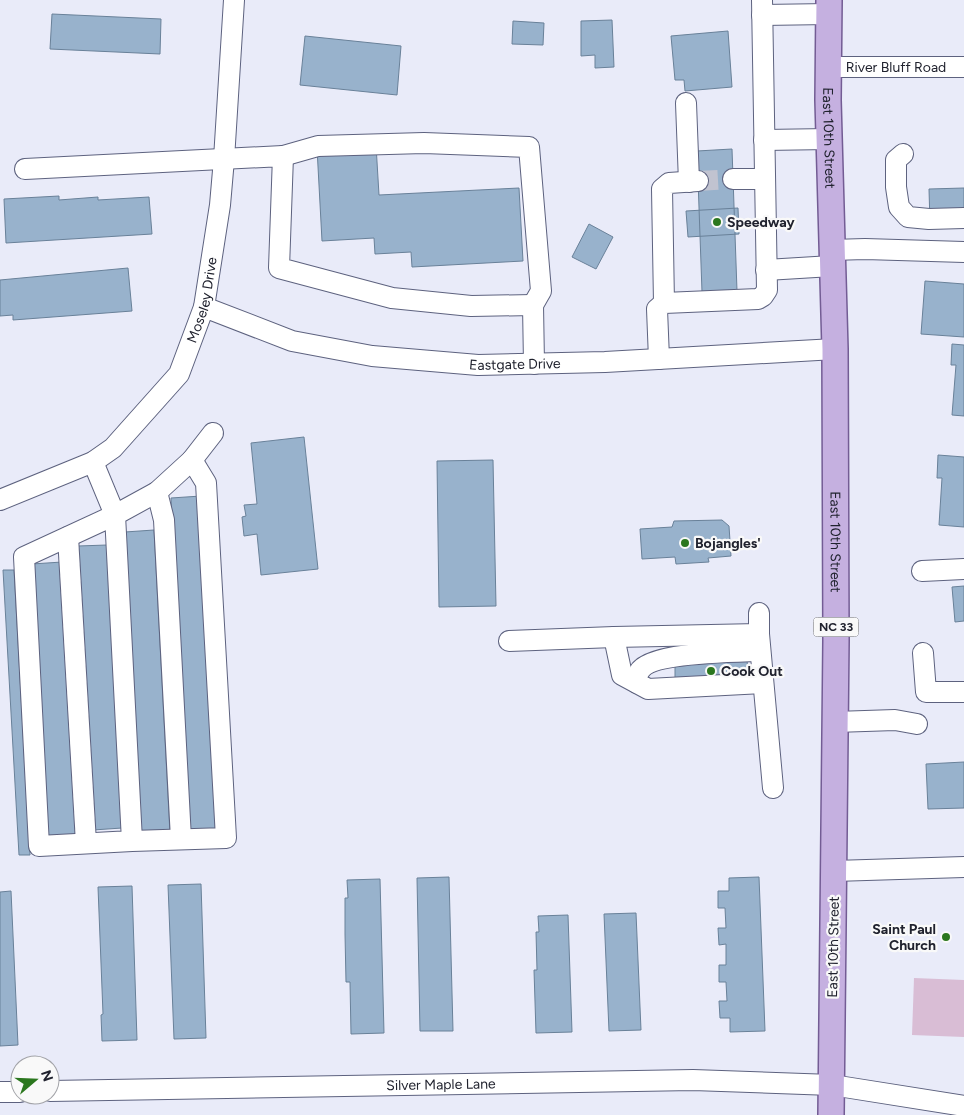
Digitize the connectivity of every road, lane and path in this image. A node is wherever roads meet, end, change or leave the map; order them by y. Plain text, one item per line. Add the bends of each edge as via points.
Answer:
1 (234, 0) edge
2 (829, 7) edge
3 (762, 8) edge
4 (828, 67) junction
5 (964, 67) edge
6 (686, 103) dead end
7 (829, 139) junction
8 (764, 140) junction
9 (903, 154) dead end
10 (283, 156) junction
11 (224, 159) junction
12 (25, 168) dead end
13 (733, 179) tunnel mouth
14 (765, 179) junction
15 (964, 218) edge
16 (964, 252) edge
17 (832, 258) junction
18 (766, 270) junction
19 (664, 303) junction
20 (533, 306) junction
21 (204, 307) junction
22 (835, 349) junction
23 (659, 359) junction
24 (534, 364) junction
25 (213, 434) dead end
26 (192, 460) junction
27 (93, 462) junction
28 (157, 492) junction
29 (0, 500) edge
30 (115, 514) junction
31 (68, 537) junction
32 (964, 569) edge
33 (922, 570) dead end
34 (759, 613) dead end
35 (614, 637) junction
36 (509, 641) dead end
37 (759, 643) junction
38 (923, 653) dead end
39 (637, 683) junction
40 (763, 683) junction
41 (964, 692) edge
42 (835, 722) junction
43 (917, 724) dead end
44 (773, 788) dead end
45 (181, 839) junction
46 (132, 841) junction
47 (86, 843) junction
48 (964, 867) edge
49 (834, 871) junction
50 (832, 1085) junction
51 (60, 1091) edge
52 (964, 1106) edge
53 (831, 1115) edge

1 - 11 street, Moseley Drive
2 - 3 street
2 - 4 main road, East 10th Street / NC 33
3 - 8 street
4 - 5 street, River Bluff Road
4 - 7 main road, East 10th Street / NC 33
6 - 19 street via 694,182 669,183 662,189
7 - 8 street
7 - 17 main road, East 10th Street / NC 33
8 - 14 street
9 - 15 street via 896,160 896,187 899,207 908,217
10 - 11 street
10 - 20 street via 279,268 392,298 470,306
10 - 20 street via 318,146 424,143 529,147 541,291
11 - 12 street
11 - 21 street, Moseley Drive
13 - 14 street
14 - 18 street
16 - 17 street via 865,249
17 - 18 street
17 - 22 main road, East 10th Street / NC 33
18 - 19 street via 767,290 758,299
19 - 23 street via 657,309
20 - 24 street
21 - 24 street, Eastgate Drive via 292,341 372,356 478,364
21 - 27 street, Moseley Drive via 179,374 113,448
22 - 23 street, Eastgate Drive
22 - 42 main road, East 10th Street / NC 33
23 - 24 street, Eastgate Drive
25 - 26 street
26 - 28 street
26 - 45 street via 206,483 226,838
27 - 29 street, Moseley Drive
27 - 30 street
28 - 30 street
28 - 45 street via 164,520
30 - 31 street
30 - 46 street
31 - 47 street
31 - 47 street via 24,557 39,846
32 - 33 street
34 - 37 street
35 - 36 street
35 - 37 street
35 - 39 street via 622,675
37 - 39 street via 647,664 639,671
37 - 40 street
38 - 41 street via 926,692
39 - 40 street via 648,689
40 - 44 street
42 - 43 street via 895,720
42 - 49 main road, East 10th Street / NC 33
45 - 46 street
46 - 47 street
48 - 49 street
49 - 50 main road, East 10th Street / NC 33
50 - 51 street, Silver Maple Lane via 694,1080
50 - 52 street, Silver Maple Lane
50 - 53 main road, East 10th Street / NC 33

